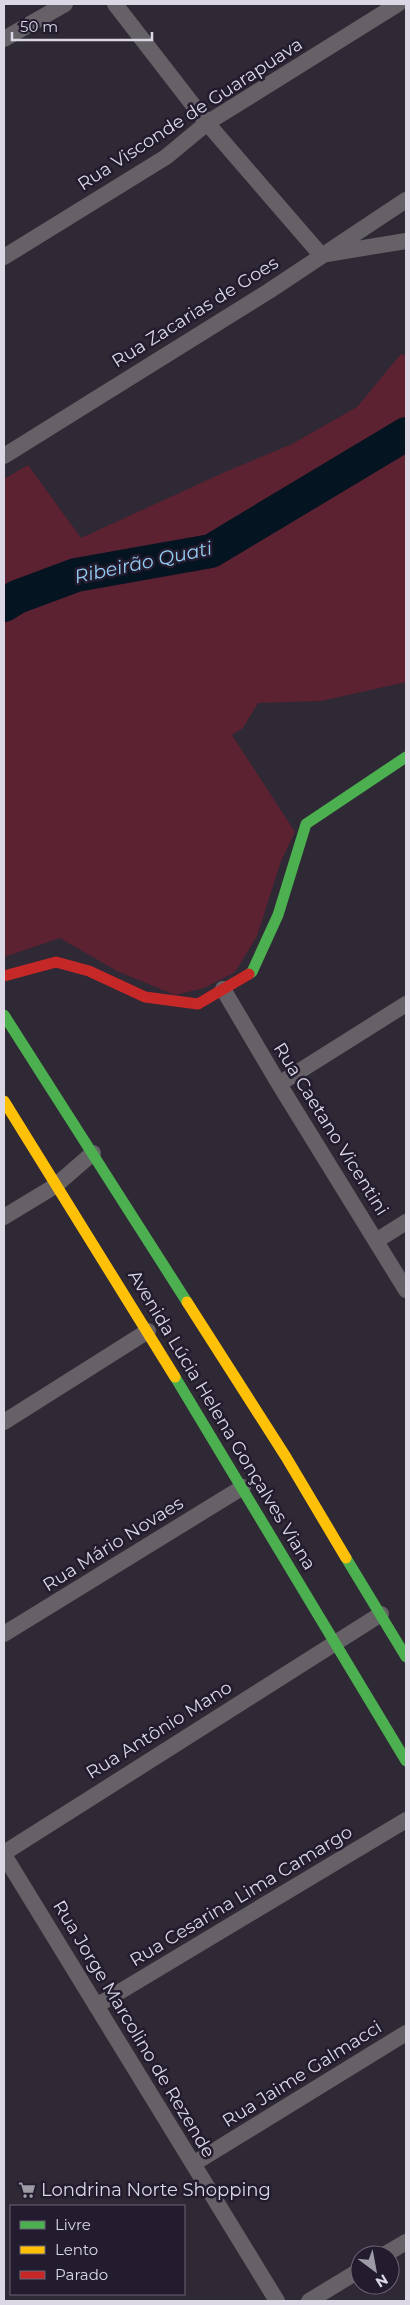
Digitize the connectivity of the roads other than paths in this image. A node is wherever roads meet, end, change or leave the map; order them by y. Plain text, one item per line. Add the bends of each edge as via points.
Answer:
1 (66, 4) edge
2 (115, 4) edge
3 (398, 4) edge
4 (4, 39) edge
5 (207, 123) junction
6 (406, 200) edge
7 (406, 241) edge
8 (321, 255) junction
9 (4, 257) edge
10 (4, 456) edge
11 (406, 756) edge
12 (4, 976) edge
13 (223, 989) junction
14 (406, 1004) edge
15 (4, 1015) edge
16 (279, 1084) junction
17 (4, 1101) edge
18 (93, 1153) junction
19 (55, 1186) junction
20 (4, 1217) edge
21 (406, 1222) edge
22 (376, 1240) junction
23 (406, 1290) edge
24 (148, 1331) junction
25 (4, 1422) edge
26 (243, 1487) junction
27 (380, 1614) junction
28 (4, 1634) edge
29 (336, 1641) junction
30 (404, 1650) edge
31 (406, 1761) edge
32 (406, 1820) edge
33 (4, 1854) edge
34 (96, 2006) junction
35 (406, 2033) edge
36 (193, 2164) junction
37 (350, 2276) edge
38 (277, 2301) edge
39 (309, 2301) edge

1 - 4 street
2 - 5 street
3 - 5 street, Rua Visconde de Guarapuava
5 - 8 street
5 - 9 street, Rua Visconde de Guarapuava via 166,157
6 - 8 street, Rua Zacarias de Goes
7 - 8 street
8 - 10 street, Rua Zacarias de Goes
11 - 13 street via 306,824 278,916 252,972
12 - 13 street via 56,962 89,971 146,997 198,1004
13 - 16 street, Rua Caetano Vicentini
14 - 16 street
15 - 18 street, Avenida Lúcia Helena Gonçalves Viana
16 - 22 street, Rua Caetano Vicentini
17 - 19 street, Avenida Lúcia Helena Gonçalves Viana
18 - 19 street
18 - 27 street, Avenida Lúcia Helena Gonçalves Viana via 327,1523
19 - 20 street
19 - 24 street, Avenida Lúcia Helena Gonçalves Viana
21 - 22 street
22 - 23 street, Rua Caetano Vicentini
24 - 25 street
24 - 26 street, Avenida Lúcia Helena Gonçalves Viana
26 - 28 street, Rua Mário Novaes
26 - 29 street, Avenida Lúcia Helena Gonçalves Viana
27 - 29 street, Rua Antônio Mano
27 - 30 street, Avenida Lúcia Helena Gonçalves Viana
29 - 31 street, Avenida Lúcia Helena Gonçalves Viana
29 - 33 street, Rua Antônio Mano
32 - 34 street, Rua Cesarina Lima Camargo
33 - 34 street, Rua Jorge Marcolino de Rezende
34 - 36 street, Rua Jorge Marcolino de Rezende
35 - 36 street, Rua Jaime Galmacci
36 - 38 street, Rua Jorge Marcolino de Rezende
37 - 39 street

